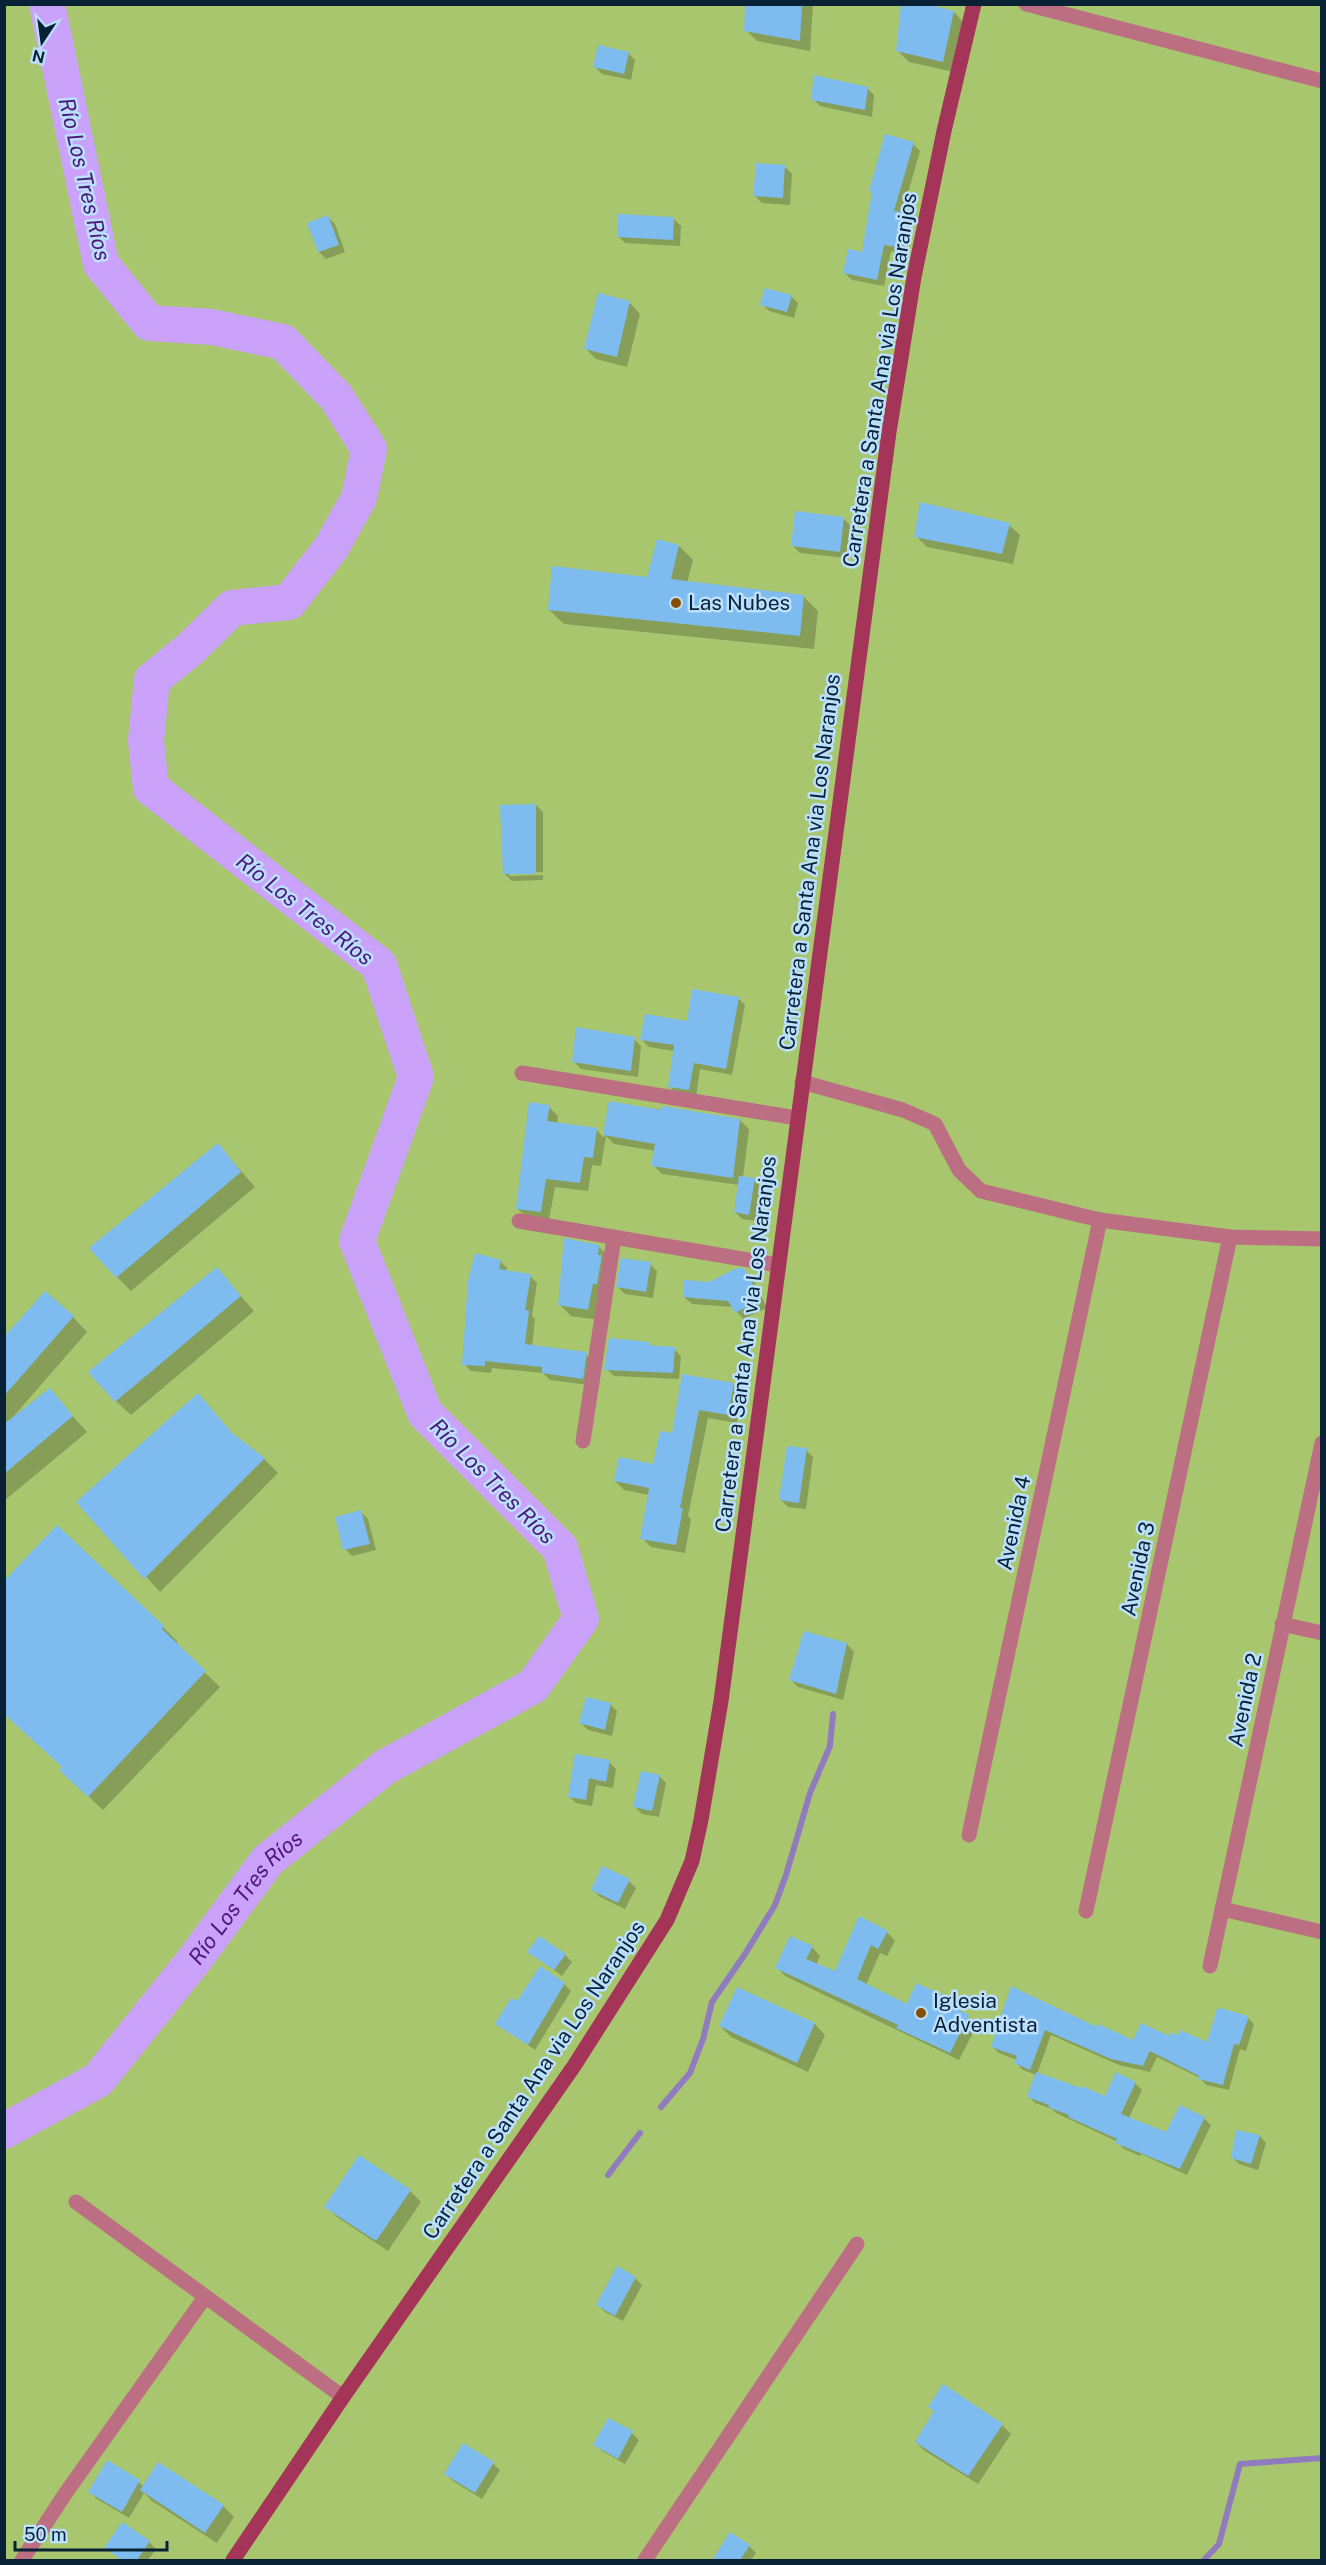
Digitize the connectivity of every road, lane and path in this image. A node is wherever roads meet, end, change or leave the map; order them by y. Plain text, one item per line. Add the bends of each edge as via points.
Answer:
1 (974, 4) edge
2 (1026, 4) edge
3 (1322, 81) edge
4 (522, 1073) dead end
5 (802, 1082) junction
6 (797, 1118) junction
7 (1100, 1220) junction
8 (519, 1221) dead end
9 (1230, 1237) junction
10 (614, 1238) junction
11 (1322, 1239) edge
12 (778, 1265) junction
13 (583, 1441) dead end
14 (1322, 1443) edge
15 (1282, 1624) junction
16 (1322, 1633) edge
17 (969, 1835) dead end
18 (1222, 1909) junction
19 (1086, 1911) dead end
20 (1322, 1932) edge
21 (1210, 1966) dead end
22 (76, 2202) dead end
23 (857, 2244) dead end
24 (205, 2297) junction
25 (343, 2397) junction
26 (22, 2560) edge
27 (233, 2560) edge
28 (645, 2560) edge

1 - 5 main road, Carretera a Santa Ana via Los Naranjos via 914,277 889,432
2 - 3 street
4 - 6 street
5 - 6 main road, Carretera a Santa Ana via Los Naranjos
5 - 7 street via 892,1107 935,1124 959,1170 981,1191
6 - 12 main road, Carretera a Santa Ana via Los Naranjos
7 - 9 street
7 - 17 street, Avenida 4
8 - 10 street
9 - 11 street
9 - 19 street, Avenida 3
10 - 12 street
10 - 13 street
12 - 25 main road, Carretera a Santa Ana via Los Naranjos via 716,1738 692,1861 681,1892 574,2066
14 - 15 street, Avenida 2
15 - 16 street
15 - 18 street, Avenida 2
18 - 20 street
18 - 21 street, Avenida 2
22 - 24 street
23 - 28 street
24 - 25 street
24 - 26 street via 64,2494
25 - 27 main road, Carretera a Santa Ana via Los Naranjos

